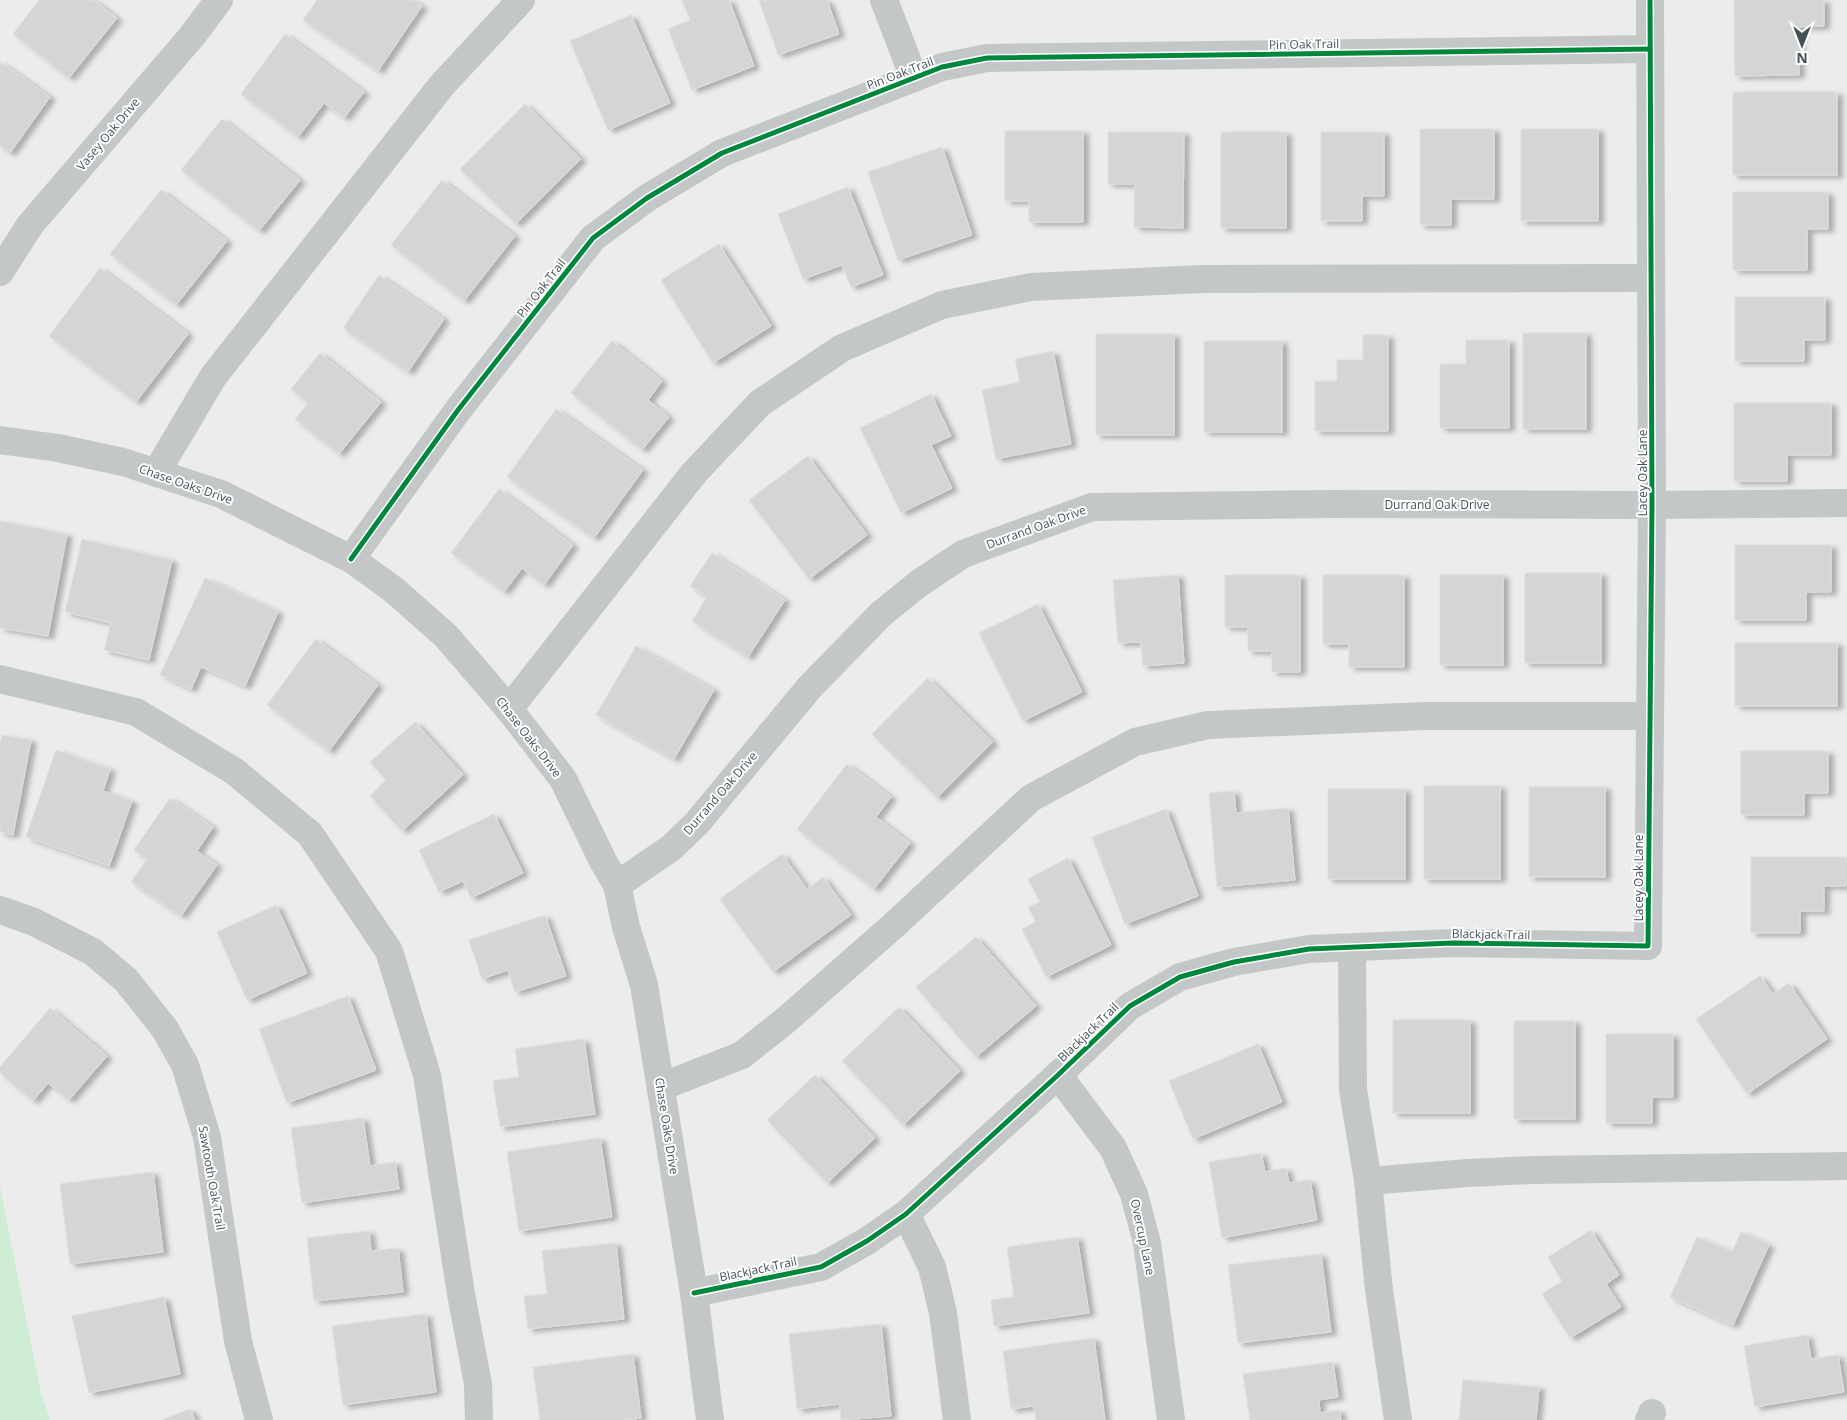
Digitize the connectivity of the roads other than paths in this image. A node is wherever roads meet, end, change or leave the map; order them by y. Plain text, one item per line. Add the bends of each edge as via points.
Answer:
1 (220, 0) edge
2 (521, 0) edge
3 (884, 0) edge
4 (1650, 0) edge
5 (1650, 50) junction
6 (914, 78) junction
7 (0, 272) edge
8 (1651, 278) junction
9 (0, 440) edge
10 (156, 473) junction
11 (1847, 503) edge
12 (1652, 505) junction
13 (351, 560) junction
14 (0, 680) edge
15 (509, 709) junction
16 (1650, 716) junction
17 (617, 885) junction
18 (0, 910) edge
19 (1648, 946) joint
20 (1352, 948) junction
21 (1058, 1075) junction
22 (660, 1087) junction
23 (1847, 1166) edge
24 (1368, 1181) junction
25 (906, 1214) junction
26 (694, 1292) junction
27 (258, 1420) edge
28 (479, 1420) edge
29 (710, 1420) edge
30 (957, 1420) edge
31 (1171, 1420) edge
32 (1398, 1420) edge

1 - 7 street, Vasey Oak Drive via 30,225
2 - 10 street via 442,85 213,377
3 - 6 street
4 - 5 street, Lacey Oak Lane
5 - 6 street, Pin Oak Trail via 987,58 942,67
5 - 8 street, Lacey Oak Lane
6 - 13 street, Pin Oak Trail via 722,153 647,198 593,238 458,410
8 - 12 street, Lacey Oak Lane
8 - 15 street via 1202,279 1031,287 942,305 842,348 760,403 694,473
9 - 10 street, Chase Oaks Drive via 58,448 123,462
10 - 13 street, Chase Oaks Drive via 221,494
11 - 12 street, Durrand Oak Drive
12 - 16 street, Lacey Oak Lane
12 - 17 street, Durrand Oak Drive via 1092,507 963,554 880,615 809,688 698,823 671,848
13 - 15 street, Chase Oaks Drive via 394,590 446,636
14 - 28 street via 136,712 234,772 310,834 389,951 427,1075 478,1384
15 - 17 street, Chase Oaks Drive via 563,779
16 - 19 street, Lacey Oak Lane
16 - 22 street via 1425,716 1208,724 1135,742 1031,798 893,926 742,1055
17 - 22 street, Chase Oaks Drive via 644,985
18 - 27 street, Sawtooth Oak Trail via 34,922 93,952 126,980 165,1029 185,1065 207,1137 238,1340
19 - 20 street, Blackjack Trail via 1453,943
20 - 21 street, Blackjack Trail via 1309,949 1234,962 1180,977 1130,1006
20 - 24 street via 1353,1090
21 - 25 street, Blackjack Trail
21 - 31 street, Overcup Lane via 1113,1148 1134,1194 1147,1243
22 - 26 street, Chase Oaks Drive
23 - 24 street via 1533,1170
24 - 32 street
25 - 26 street, Blackjack Trail via 821,1267
25 - 30 street via 932,1267 944,1313
26 - 29 street, Chase Oaks Drive

